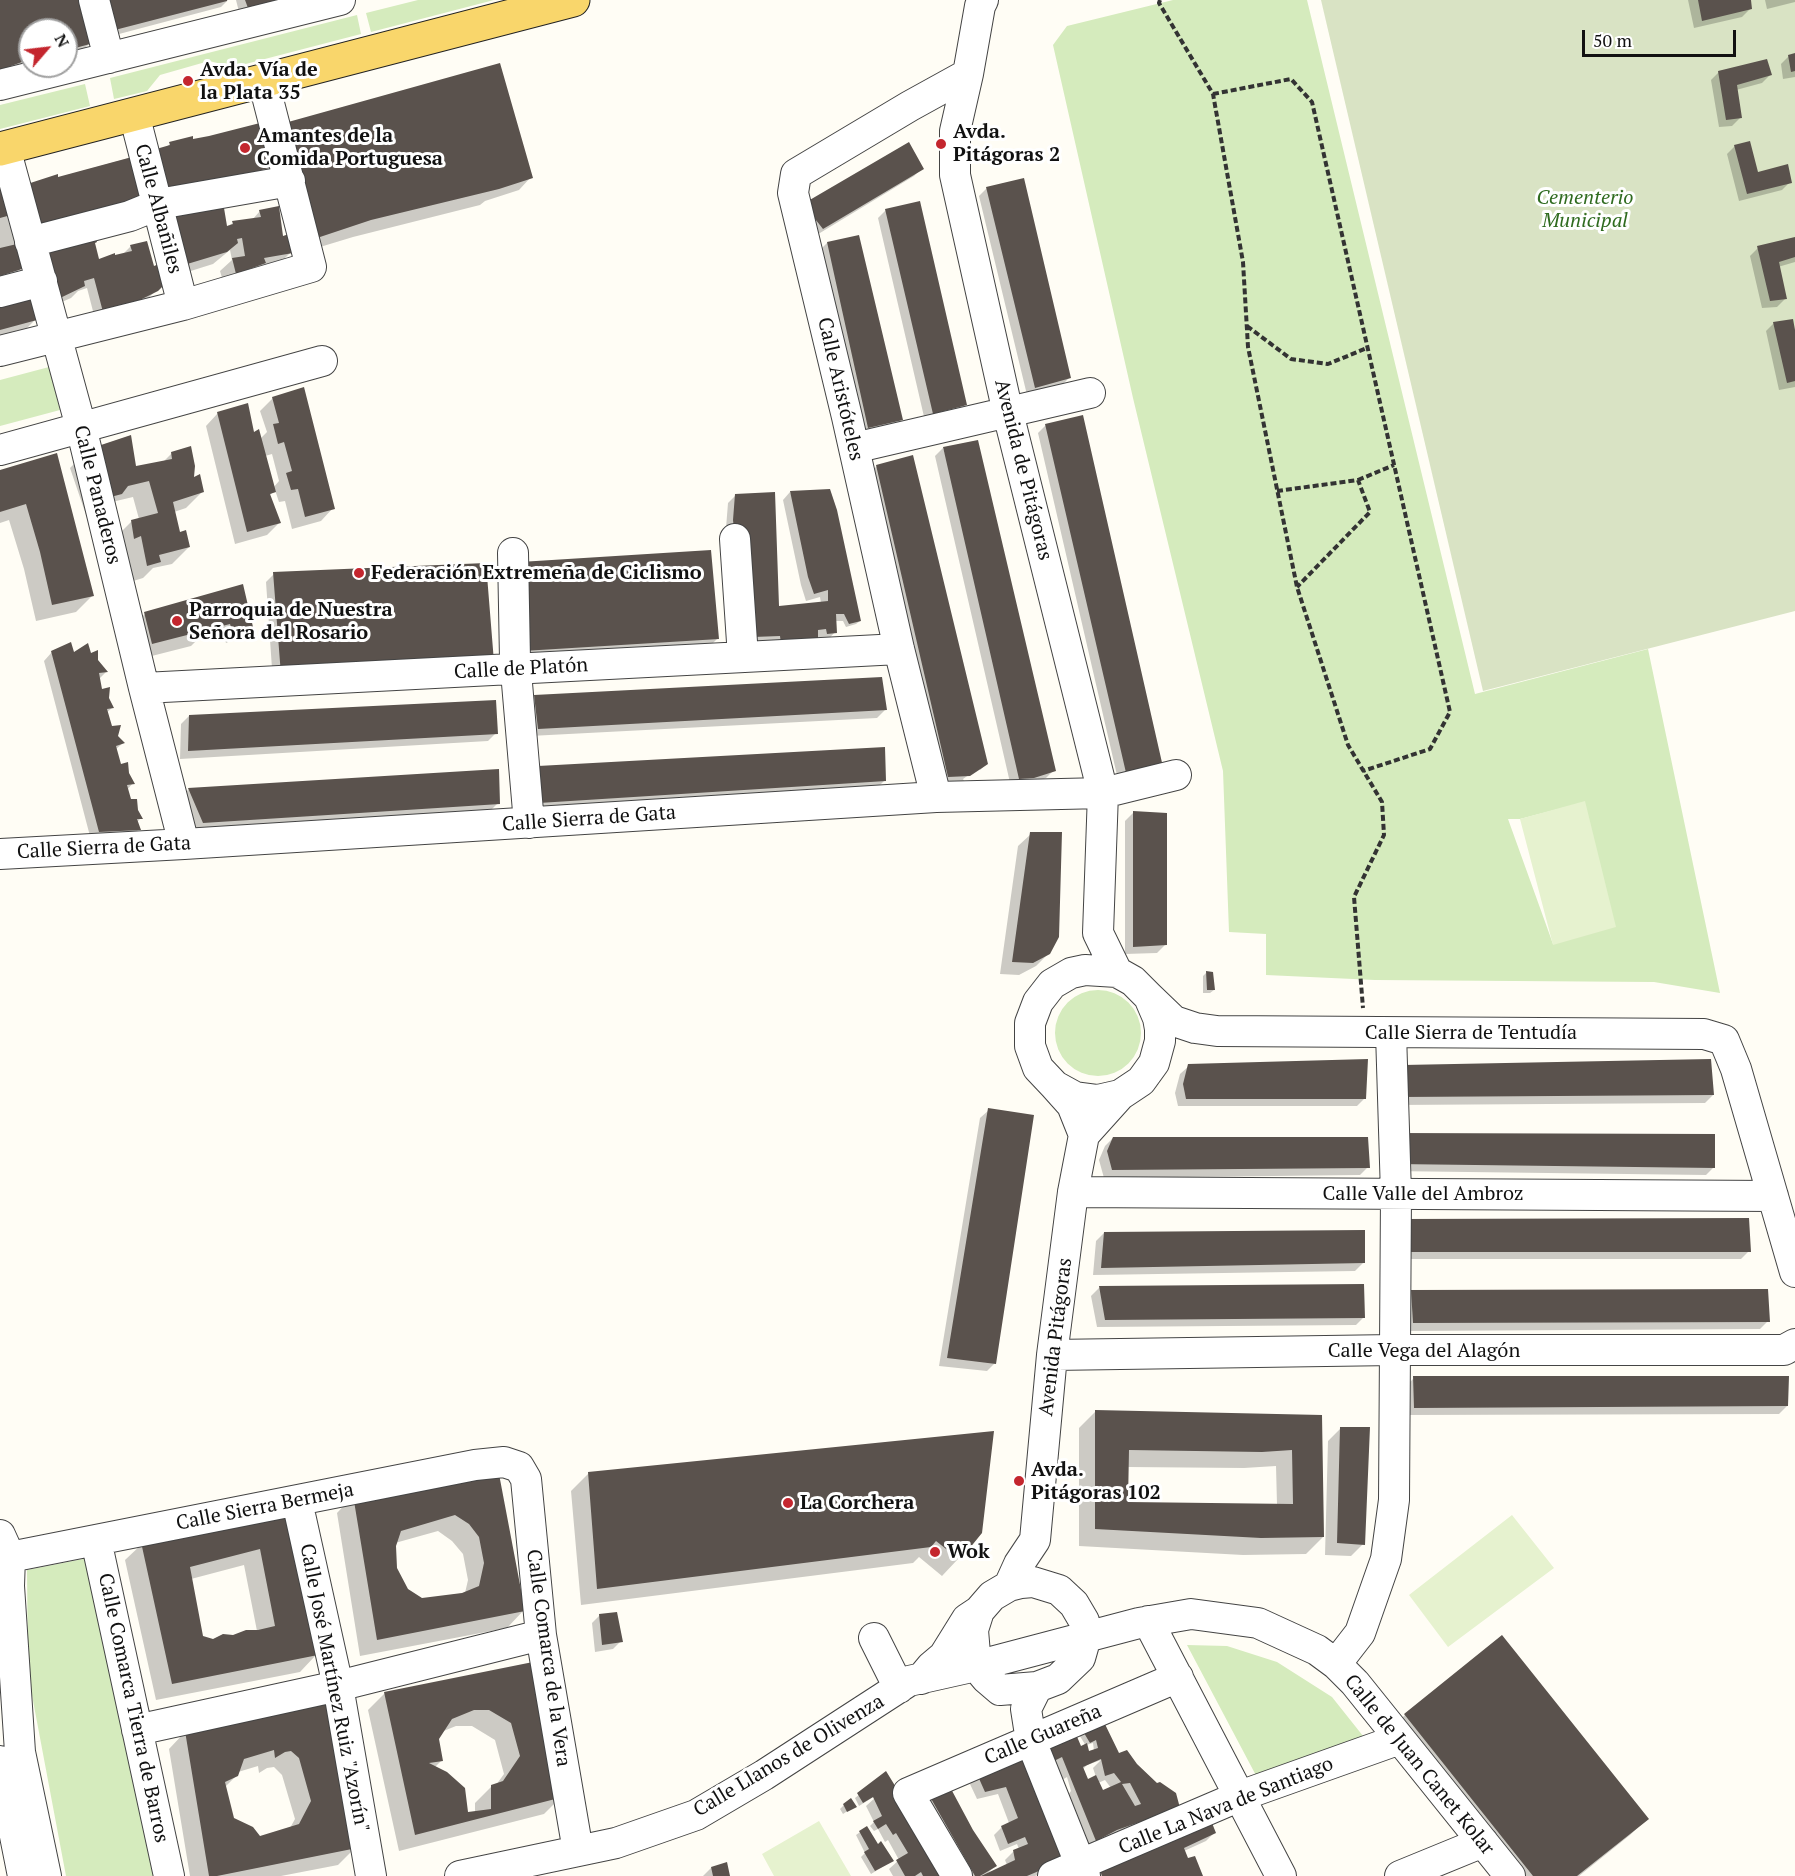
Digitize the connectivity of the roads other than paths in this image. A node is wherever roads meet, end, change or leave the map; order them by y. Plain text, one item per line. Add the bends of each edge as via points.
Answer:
1 (94, 0) edge
2 (573, 0) edge
3 (329, 1) edge
4 (981, 2) edge
5 (109, 58) junction
6 (968, 74) junction
7 (263, 80) junction
8 (0, 85) edge
9 (134, 114) junction
10 (3, 148) edge
11 (290, 181) junction
12 (157, 205) junction
13 (19, 234) edge
14 (42, 281) junction
15 (0, 292) edge
16 (183, 304) junction
17 (57, 337) junction
18 (0, 351) edge
19 (322, 361) dead end
20 (1090, 393) dead end
21 (1008, 413) junction
22 (81, 427) junction
23 (854, 448) junction
24 (0, 450) edge
25 (735, 539) dead end
26 (513, 553) dead end
27 (899, 649) junction
28 (743, 657) junction
29 (517, 669) junction
30 (144, 688) junction
31 (1176, 775) dead end
32 (1103, 793) junction
33 (936, 797) junction
34 (529, 823) junction
35 (184, 844) junction
36 (0, 854) edge
37 (1098, 933) junction
38 (1117, 972) junction
39 (1071, 973) junction
40 (1149, 997) junction
41 (1217, 1031) junction
42 (1378, 1033) junction
43 (1154, 1063) junction
44 (1054, 1086) junction
45 (1120, 1095) junction
46 (1084, 1135) junction
47 (1073, 1192) junction
48 (1396, 1194) junction
49 (1773, 1196) junction
50 (1795, 1272) edge
51 (1795, 1344) edge
52 (1394, 1350) junction
53 (1052, 1355) junction
54 (519, 1467) joint
55 (297, 1500) junction
56 (96, 1540) junction
57 (1035, 1540) junction
58 (5, 1546) edge
59 (1009, 1586) junction
60 (1059, 1590) junction
61 (979, 1611) junction
62 (1148, 1621) junction
63 (541, 1635) junction
64 (1086, 1637) junction
65 (874, 1638) dead end
66 (1336, 1664) junction
67 (976, 1666) junction
68 (1178, 1677) junction
69 (910, 1683) junction
70 (338, 1686) junction
71 (1031, 1698) junction
72 (137, 1730) junction
73 (1400, 1739) junction
74 (1031, 1741) junction
75 (0, 1761) edge
76 (1240, 1796) junction
77 (1483, 1842) junction
78 (578, 1851) junction
79 (1083, 1870) edge
80 (23, 1876) edge
81 (46, 1876) edge
82 (169, 1876) edge
83 (371, 1876) edge
84 (460, 1876) edge
85 (957, 1876) edge
86 (1053, 1876) edge
87 (1281, 1876) edge
88 (1400, 1876) edge
89 (1510, 1876) edge

1 - 5 street
2 - 7 main road
3 - 5 street
4 - 6 street, Avenida de Pitágoras
5 - 8 street
6 - 21 street, Avenida de Pitágoras via 955,131 955,175
6 - 23 street, Calle Aristóteles via 796,174 794,197
7 - 9 main road
7 - 11 street
9 - 10 main road
9 - 12 street, Calle Albañiles
10 - 13 street, Calle Panaderos
11 - 12 street
11 - 16 street via 310,267
12 - 13 street via 42,240
12 - 16 street, Calle Albañiles
13 - 14 street, Calle Panaderos
14 - 15 street
14 - 17 street, Calle Panaderos
16 - 17 street
17 - 18 street
17 - 22 street, Calle Panaderos
19 - 22 street
20 - 21 street
21 - 23 street
21 - 32 street, Avenida de Pitágoras
22 - 24 street
22 - 30 street, Calle Panaderos
23 - 27 street, Calle Aristóteles
25 - 28 street
26 - 29 street
27 - 28 street, Calle de Platón
27 - 33 street, Calle Aristóteles
28 - 29 street, Calle de Platón
29 - 30 street, Calle de Platón
29 - 34 street
30 - 35 street, Calle Panaderos
31 - 32 street, Calle Sierra de Gata
32 - 33 street, Calle Sierra de Gata
32 - 37 street, Avenida de Pitágoras
33 - 34 street, Calle Sierra de Gata
34 - 35 street, Calle Sierra de Gata
35 - 36 street, Calle Sierra de Gata
37 - 38 street, Avenida de Pitágoras
37 - 39 street
38 - 39 street
38 - 40 street
39 - 44 street via 1052,984 1038,1002 1030,1023 1030,1046 1038,1068
40 - 41 street, Calle Sierra de Tentudía via 1174,1021
40 - 43 street via 1160,1029
41 - 42 street, Calle Sierra de Tentudía
41 - 43 street, Calle Sierra de Tentudía
42 - 48 street
42 - 49 street, Calle Sierra de Tentudía via 1704,1034 1724,1040
43 - 45 street via 1141,1081
44 - 45 street via 1086,1099
44 - 46 street via 1072,1105
45 - 46 street
46 - 47 street, Avenida Pitágoras
47 - 48 street, Calle Valle del Ambroz
47 - 53 street, Avenida Pitágoras
48 - 49 street, Calle Valle del Ambroz
48 - 52 street
49 - 50 street
51 - 52 street, Calle Vega del Alagón via 1784,1350
52 - 53 street, Calle Vega del Alagón
52 - 66 street via 1394,1500 1386,1558 1360,1633
53 - 57 street, Avenida Pitágoras
54 - 55 street, Calle Sierra Bermeja via 504,1462 475,1465
54 - 63 street, Calle Comarca de la Vera via 526,1479
55 - 56 street, Calle Sierra Bermeja
55 - 70 street, Calle José Martínez Ruiz "Azorín"
56 - 58 street, Calle Sierra Bermeja
56 - 72 street, Calle Comarca Tierra de Barros
57 - 59 street, Avenida Pitágoras
57 - 60 street, Avenida Pitágoras
58 - 81 street via 20,1752
59 - 60 street via 1033,1582
59 - 61 street via 992,1596
60 - 64 street, Avenida Pitágoras via 1084,1621
61 - 67 street via 973,1630
61 - 69 street via 967,1618 944,1656
62 - 64 street, Calle de Juan Canet Kolar
62 - 66 street, Calle de Juan Canet Kolar via 1191,1614 1258,1623 1317,1650
62 - 68 street
63 - 70 street
63 - 78 street, Calle Comarca de la Vera
64 - 67 street, Calle de Juan Canet Kolar
64 - 71 street via 1080,1658 1071,1669
65 - 69 street
66 - 73 street, Calle de Juan Canet Kolar
67 - 69 street, Calle Llanos de Olivenza
67 - 71 street via 1000,1690
68 - 74 street, Calle Guareña
68 - 76 street
69 - 78 street, Calle Llanos de Olivenza via 696,1815 616,1843
70 - 72 street
70 - 83 street, Calle José Martínez Ruiz "Azorín"
71 - 74 street
72 - 82 street, Calle Comarca Tierra de Barros
73 - 76 street, Calle La Nava de Santiago
73 - 77 street, Calle de Juan Canet Kolar
74 - 79 street
74 - 85 street, Calle Guareña via 908,1793
75 - 80 street
76 - 79 street, Calle La Nava de Santiago
76 - 87 street
77 - 88 street
77 - 89 street, Calle de Juan Canet Kolar
78 - 84 street, Calle Llanos de Olivenza
79 - 86 street, Calle La Nava de Santiago

